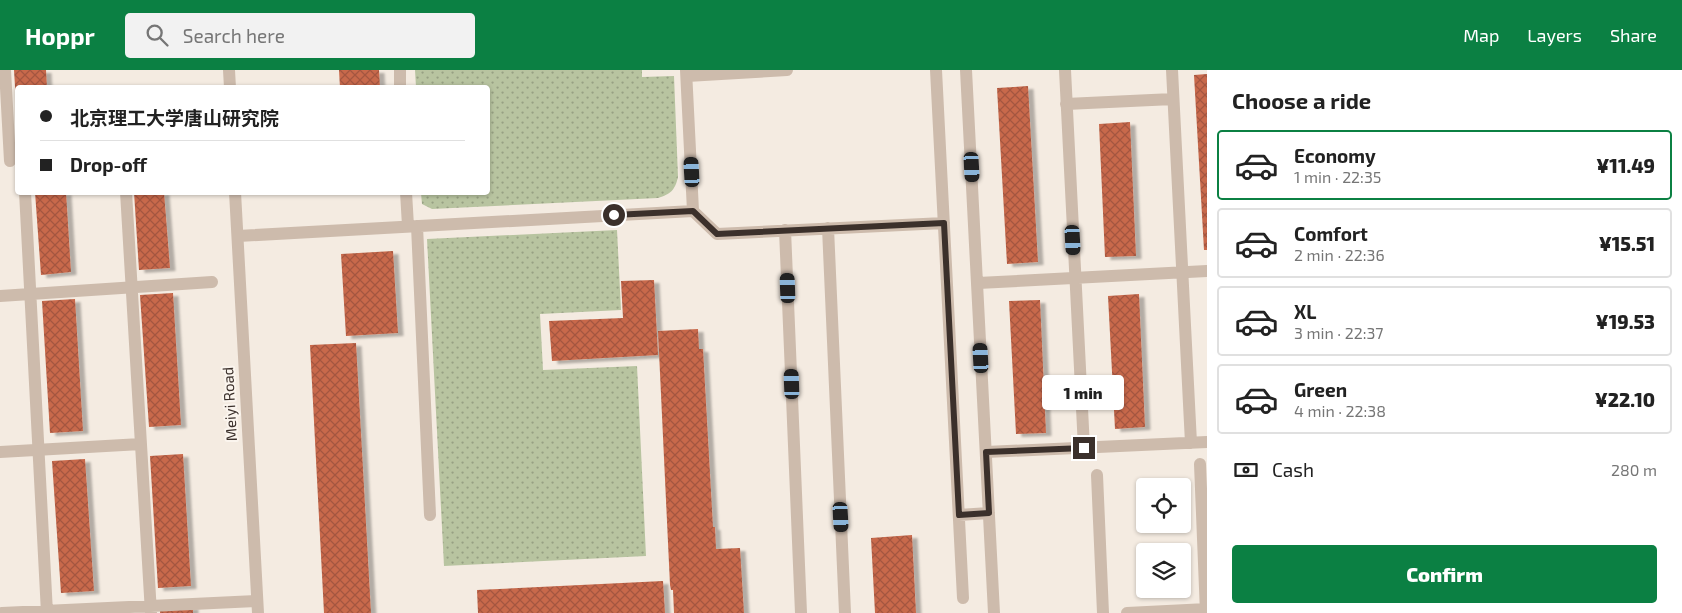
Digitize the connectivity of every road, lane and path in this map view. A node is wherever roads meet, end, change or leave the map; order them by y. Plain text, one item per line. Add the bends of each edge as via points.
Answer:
1 (5, 70) edge
2 (229, 70) edge
3 (400, 70) edge
4 (787, 70) edge
5 (936, 70) edge
6 (966, 70) edge
7 (1065, 70) edge
8 (1172, 70) edge
9 (687, 73) edge
10 (230, 85) edge
11 (400, 85) edge
12 (1173, 99) junction
13 (1066, 104) junction
14 (9, 161) edge
15 (24, 195) edge
16 (126, 195) edge
17 (235, 195) edge
18 (407, 195) edge
19 (693, 211) junction
20 (944, 223) junction
21 (413, 226) junction
22 (828, 228) junction
23 (786, 230) junction
24 (238, 236) junction
25 (1207, 271) edge
26 (1182, 272) junction
27 (1075, 278) junction
28 (212, 282) dead end
29 (978, 284) junction
30 (132, 287) junction
31 (30, 294) junction
32 (0, 296) edge
33 (1207, 442) edge
34 (1191, 443) junction
35 (141, 444) junction
36 (1084, 448) junction
37 (38, 450) junction
38 (0, 452) edge
39 (986, 452) junction
40 (1200, 464) dead end
41 (1097, 475) dead end
42 (989, 513) junction
43 (430, 515) dead end
44 (959, 515) junction
45 (963, 598) dead end
46 (257, 607) edge
47 (151, 609) edge
48 (1206, 610) edge
49 (47, 612) edge
50 (2, 613) edge
51 (802, 613) edge
52 (845, 613) edge
53 (994, 613) edge
54 (1102, 613) edge
55 (1127, 613) edge

1 - 14 street
2 - 10 street
3 - 11 street
4 - 9 street
5 - 20 street
6 - 29 street
7 - 13 street
8 - 12 street
9 - 19 street
12 - 13 street
12 - 26 street
13 - 27 street
15 - 31 street
16 - 30 street
17 - 24 street, Meiyi Road
18 - 21 street
19 - 21 street
19 - 23 street via 717,234
20 - 22 street
20 - 44 street
21 - 24 street
21 - 43 street
22 - 23 street
22 - 52 street
23 - 51 street
24 - 46 street, Meiyi Road
25 - 26 street
26 - 27 street
26 - 34 street
27 - 29 street
27 - 36 street
28 - 30 street
29 - 39 street
30 - 31 street
30 - 35 street
31 - 32 street
31 - 37 street
33 - 34 street
34 - 36 street
35 - 37 street
35 - 47 street
36 - 39 street
37 - 38 street
37 - 49 street
39 - 42 street
40 - 48 street
41 - 54 street
42 - 44 street
42 - 53 street
44 - 45 street
46 - 47 street
47 - 49 street
48 - 55 street
49 - 50 street

